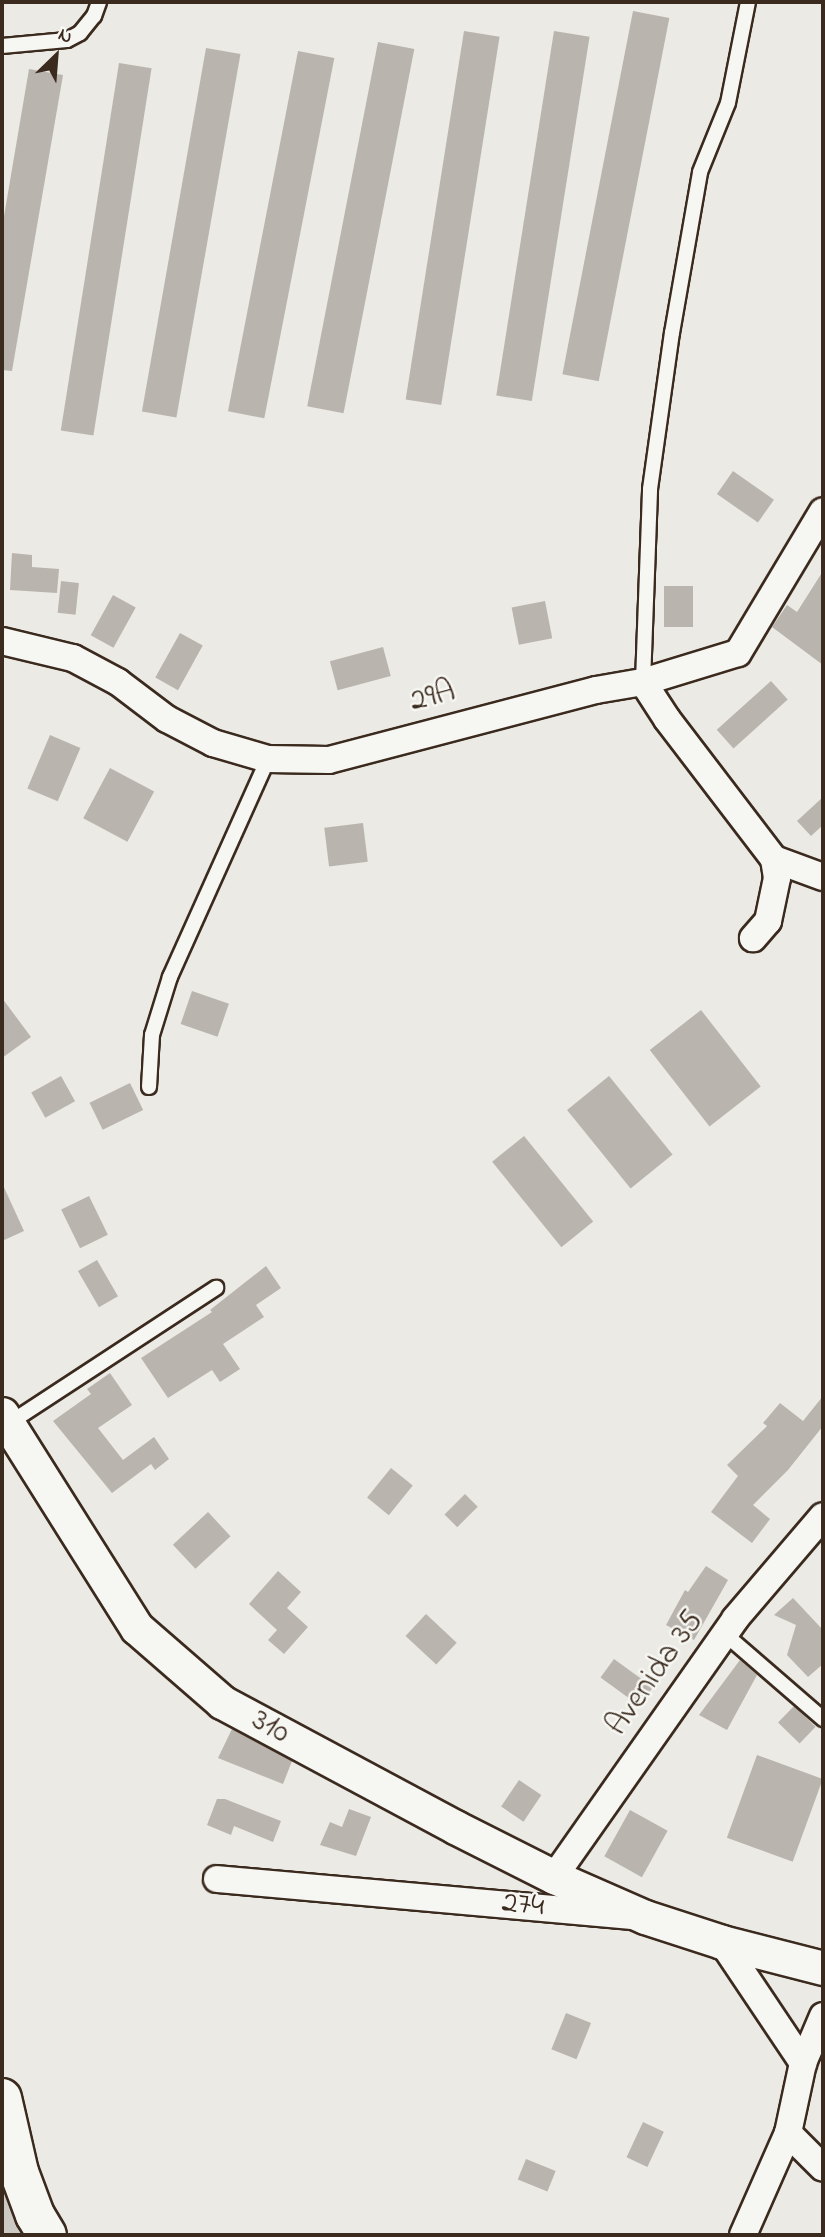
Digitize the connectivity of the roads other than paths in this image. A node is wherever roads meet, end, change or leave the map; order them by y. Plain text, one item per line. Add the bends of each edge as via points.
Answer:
1 (99, 2) edge
2 (748, 2) edge
3 (2, 46) edge
4 (823, 511) edge
5 (2, 641) edge
6 (643, 682) junction
7 (268, 759) junction
8 (774, 859) junction
9 (823, 877) edge
10 (753, 938) dead end
11 (149, 1087) dead end
12 (216, 1288) dead end
13 (5, 1419) edge
14 (823, 1516) edge
15 (725, 1634) junction
16 (823, 1719) edge
17 (554, 1877) junction
18 (217, 1879) dead end
19 (645, 1917) junction
20 (722, 1942) junction
21 (823, 1968) edge
22 (823, 2016) edge
23 (803, 2063) junction
24 (2, 2098) edge
25 (788, 2133) junction
26 (823, 2168) edge
27 (47, 2235) edge
28 (743, 2235) edge

1 - 3 lane via 80,33 67,40
2 - 6 lane via 728,103 700,172 674,319 650,489
4 - 6 street, 29A via 738,653
5 - 7 street, 29A via 73,658 213,743
6 - 7 street, 29A via 596,690 329,760
6 - 8 street
7 - 11 lane via 170,977 152,1035
8 - 9 street
8 - 10 street via 776,878 768,921
12 - 13 lane
13 - 17 street, 310 via 137,1628 222,1702
14 - 15 street, Avenida 35
15 - 16 lane
15 - 17 street, Avenida 35
17 - 19 street, 310
18 - 19 street, 274
19 - 20 street, 274
20 - 21 street, 274
20 - 23 street
22 - 23 street
23 - 25 street
24 - 27 highway via 19,2172 34,2215
25 - 26 street
25 - 28 street

